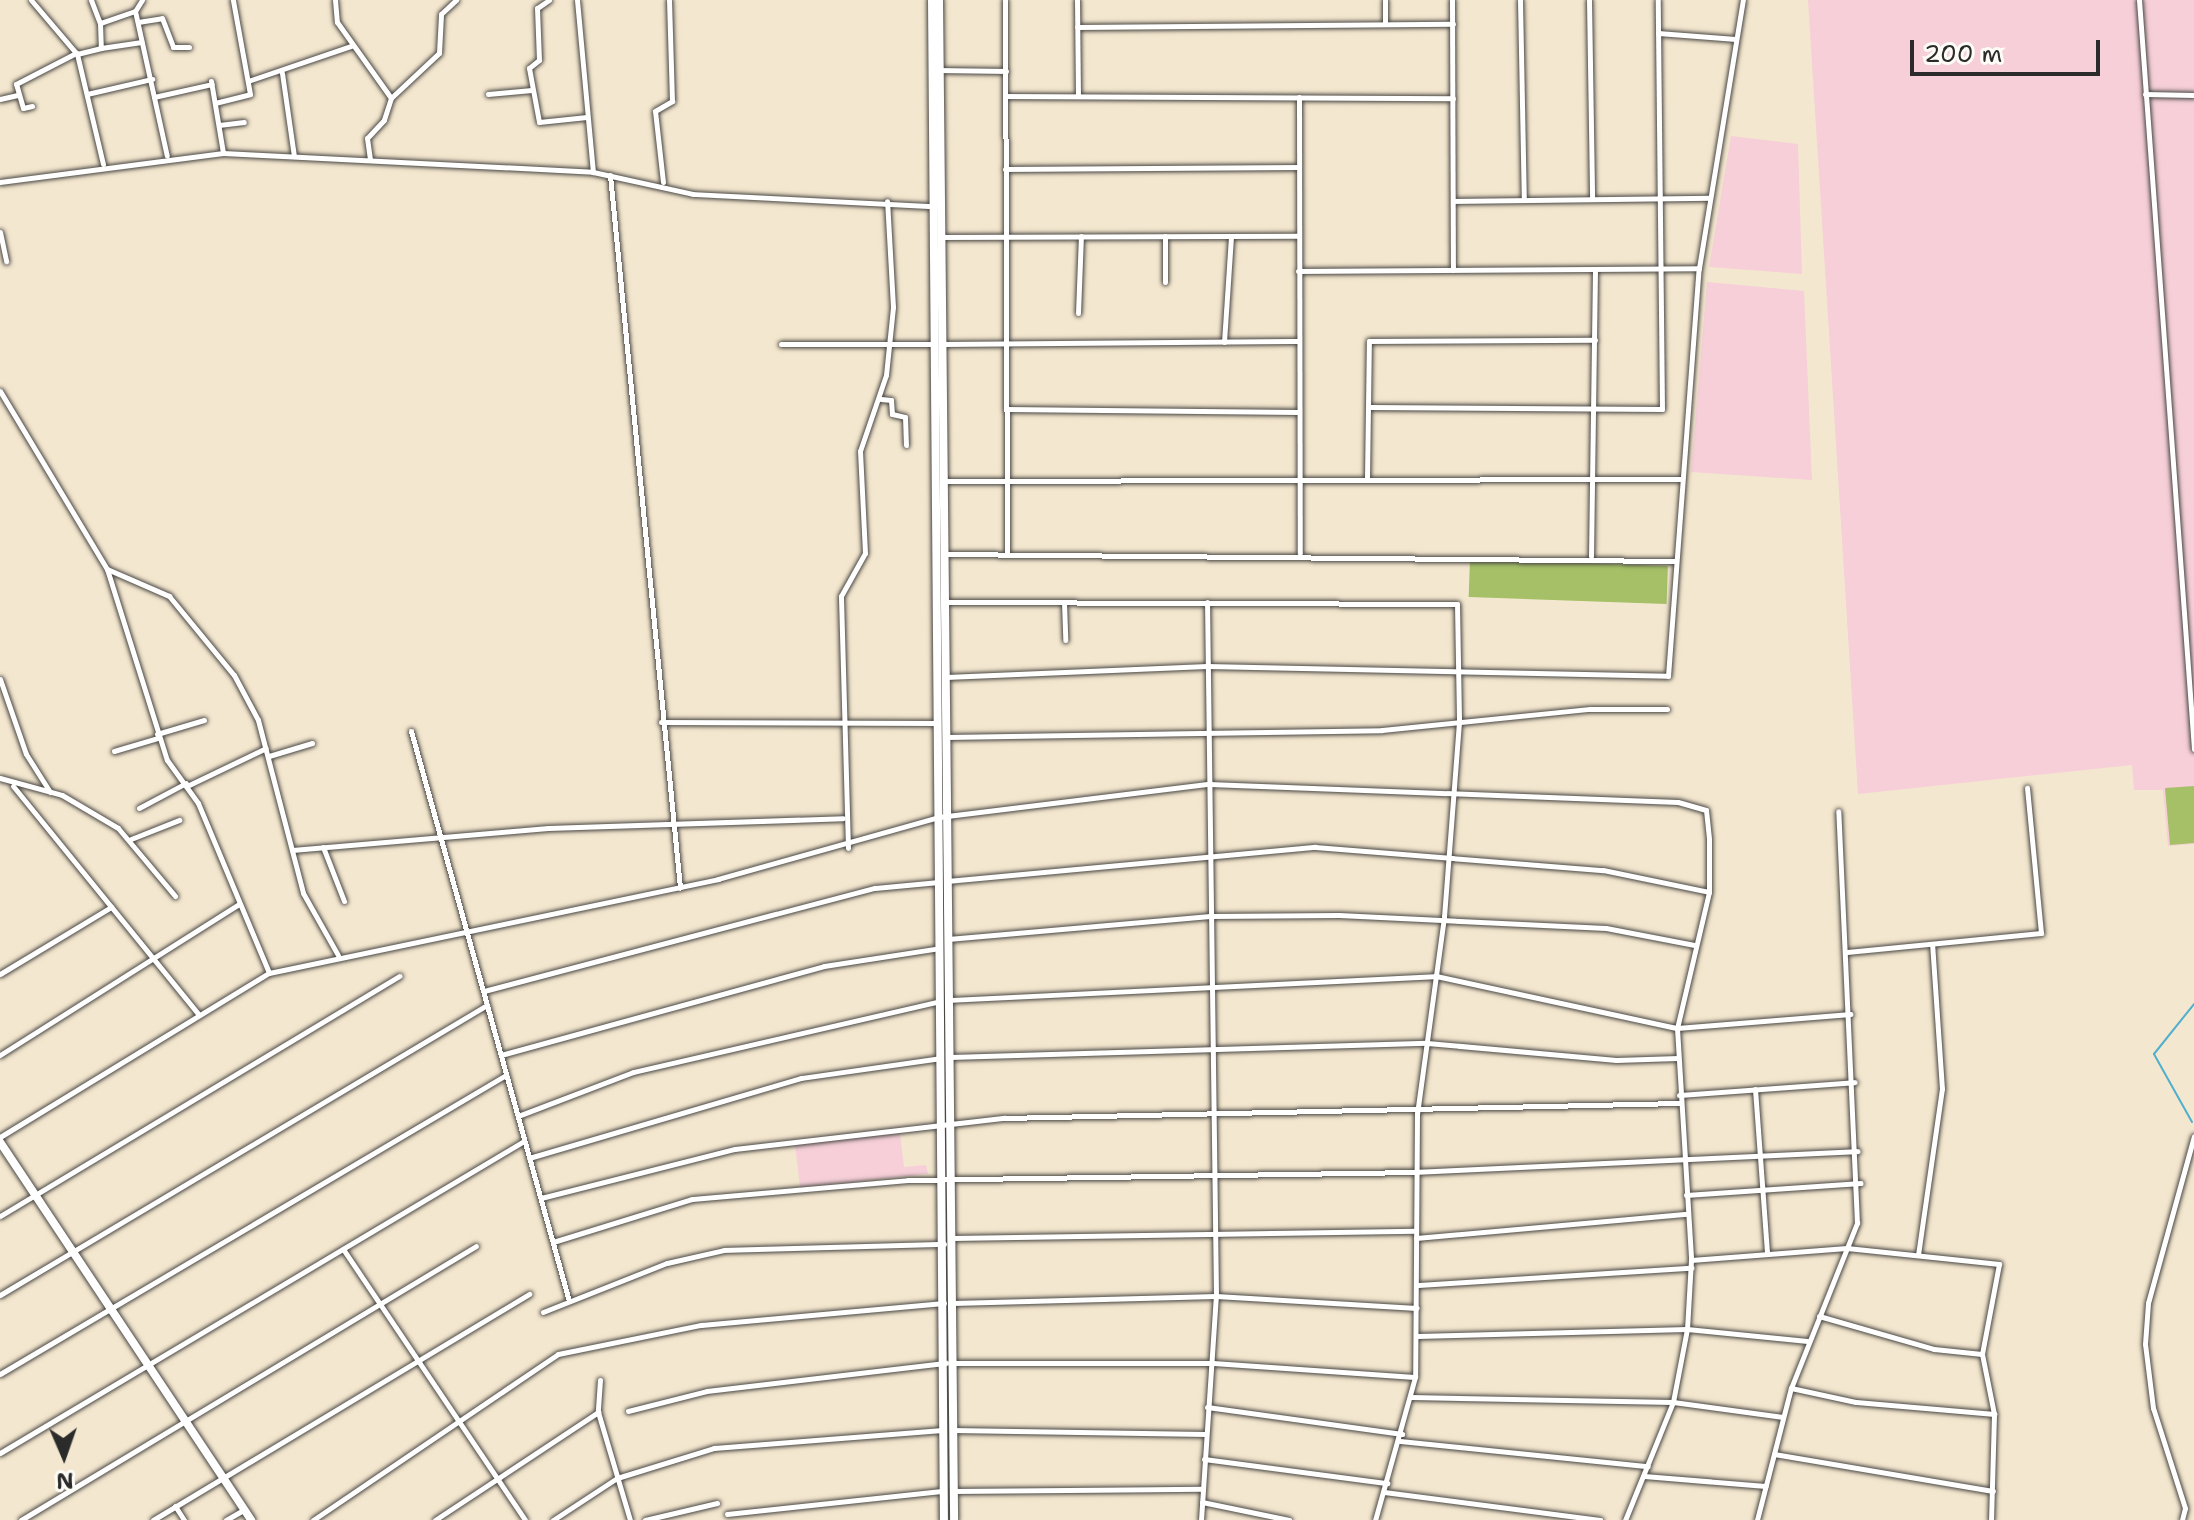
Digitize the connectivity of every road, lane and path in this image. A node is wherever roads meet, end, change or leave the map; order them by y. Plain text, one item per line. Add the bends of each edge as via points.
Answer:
1 (31, 0) edge
2 (91, 0) edge
3 (142, 0) edge
4 (233, 0) edge
5 (335, 0) edge
6 (456, 0) edge
7 (549, 0) edge
8 (577, 0) edge
9 (669, 0) edge
10 (932, 0) edge
11 (939, 0) edge
12 (1005, 0) edge
13 (1077, 0) edge
14 (1385, 0) edge
15 (1452, 0) edge
16 (1520, 0) edge
17 (1589, 0) edge
18 (1658, 0) edge
19 (1743, 0) edge
20 (2139, 0) edge
21 (135, 11) junction
22 (138, 22) junction
23 (100, 23) junction
24 (1385, 24) junction
25 (1453, 24) junction
26 (1077, 27) junction
27 (1657, 33) junction
28 (1736, 39) junction
29 (142, 42) junction
30 (351, 46) junction
31 (189, 47) dead end
32 (101, 48) junction
33 (77, 54) junction
34 (935, 71) junction
35 (1006, 71) junction
36 (282, 73) junction
37 (153, 79) junction
38 (248, 81) junction
39 (532, 90) junction
40 (87, 94) junction
41 (488, 94) dead end
42 (2145, 94) junction
43 (18, 95) junction
44 (2194, 95) edge
45 (1005, 96) junction
46 (1078, 96) junction
47 (154, 97) junction
48 (1299, 97) junction
49 (391, 98) junction
50 (1453, 98) junction
51 (0, 99) edge
52 (215, 103) junction
53 (32, 106) dead end
54 (587, 117) junction
55 (244, 122) dead end
56 (219, 125) junction
57 (223, 153) junction
58 (167, 156) junction
59 (294, 156) junction
60 (370, 159) junction
61 (103, 164) junction
62 (1297, 167) junction
63 (1005, 169) junction
64 (593, 172) junction
65 (610, 175) junction
66 (0, 182) edge
67 (663, 182) junction
68 (1660, 198) junction
69 (1710, 198) junction
70 (1592, 199) junction
71 (1524, 200) junction
72 (887, 201) junction
73 (1453, 201) junction
74 (931, 206) junction
75 (0, 232) edge
76 (1006, 236) junction
77 (1081, 236) junction
78 (1165, 236) junction
79 (1231, 236) junction
80 (1298, 236) junction
81 (941, 237) junction
82 (6, 261) dead end
83 (1699, 268) junction
84 (1661, 269) junction
85 (1453, 270) junction
86 (1595, 270) junction
87 (1298, 271) junction
88 (1165, 282) dead end
89 (1078, 313) dead end
90 (1595, 340) junction
91 (1298, 341) junction
92 (1224, 342) junction
93 (886, 343) junction
94 (1006, 343) junction
95 (781, 344) dead end
96 (937, 344) junction
97 (0, 391) edge
98 (881, 399) junction
99 (1369, 407) junction
100 (1006, 409) junction
101 (1594, 409) junction
102 (1298, 412) junction
103 (906, 445) dead end
104 (1594, 477) junction
105 (1300, 478) junction
106 (1367, 478) junction
107 (1007, 479) junction
108 (1681, 479) junction
109 (943, 481) junction
110 (1300, 553) junction
111 (944, 554) junction
112 (1007, 554) junction
113 (1591, 556) junction
114 (1676, 561) junction
115 (107, 569) junction
116 (934, 569) junction
117 (944, 569) junction
118 (944, 602) junction
119 (1064, 602) junction
120 (1207, 602) junction
121 (1065, 640) dead end
122 (1207, 666) junction
123 (1458, 673) junction
124 (945, 677) junction
125 (0, 679) edge
126 (1667, 709) dead end
127 (841, 719) junction
128 (204, 720) dead end
129 (661, 722) junction
130 (1459, 722) junction
131 (938, 723) junction
132 (1208, 729) junction
133 (411, 731) dead end
134 (158, 736) junction
135 (945, 737) junction
136 (312, 743) dead end
137 (266, 748) junction
138 (2194, 749) edge
139 (114, 751) dead end
140 (269, 756) junction
141 (0, 778) edge
142 (188, 784) junction
143 (1209, 784) junction
144 (13, 786) junction
145 (2027, 788) dead end
146 (50, 792) junction
147 (1452, 796) junction
148 (139, 808) dead end
149 (1838, 811) dead end
150 (943, 817) junction
151 (843, 818) junction
152 (179, 820) dead end
153 (672, 825) junction
154 (444, 836) junction
155 (131, 839) junction
156 (323, 847) junction
157 (848, 848) junction
158 (292, 850) junction
159 (1209, 852) junction
160 (1448, 859) junction
161 (944, 881) junction
162 (680, 888) junction
163 (1709, 892) junction
164 (175, 896) dead end
165 (344, 901) dead end
166 (239, 904) junction
167 (111, 907) junction
168 (1210, 916) junction
169 (1444, 917) junction
170 (468, 929) junction
171 (948, 939) junction
172 (1932, 944) junction
173 (1694, 945) junction
174 (941, 948) junction
175 (1847, 952) junction
176 (338, 955) junction
177 (149, 960) junction
178 (945, 965) junction
179 (269, 973) junction
180 (0, 974) edge
181 (400, 976) dead end
182 (1436, 976) junction
183 (1211, 986) junction
184 (484, 991) junction
185 (945, 1000) junction
186 (487, 1005) junction
187 (1850, 1014) junction
188 (199, 1015) junction
189 (1677, 1028) junction
190 (1427, 1043) junction
191 (1212, 1049) junction
192 (0, 1055) edge
193 (501, 1055) junction
194 (946, 1058) junction
195 (1678, 1058) junction
196 (506, 1075) junction
197 (1855, 1082) junction
198 (1755, 1089) junction
199 (1679, 1095) junction
200 (1680, 1103) junction
201 (1214, 1113) junction
202 (1417, 1113) junction
203 (518, 1116) junction
204 (947, 1124) junction
205 (2194, 1136) edge
206 (0, 1139) edge
207 (524, 1141) junction
208 (1858, 1151) junction
209 (1760, 1156) junction
210 (529, 1158) junction
211 (1684, 1160) junction
212 (1416, 1172) junction
213 (1215, 1175) junction
214 (948, 1179) junction
215 (1861, 1183) junction
216 (1762, 1190) junction
217 (35, 1195) junction
218 (1686, 1195) junction
219 (541, 1198) junction
220 (1687, 1214) junction
221 (0, 1216) edge
222 (1214, 1235) junction
223 (1416, 1235) junction
224 (948, 1241) junction
225 (553, 1242) junction
226 (476, 1246) dead end
227 (1847, 1248) junction
228 (343, 1249) junction
229 (73, 1251) junction
230 (1767, 1254) junction
231 (1918, 1255) junction
232 (1691, 1260) junction
233 (1691, 1268) junction
234 (1416, 1285) junction
235 (529, 1294) dead end
236 (0, 1295) edge
237 (1216, 1296) junction
238 (569, 1301) junction
239 (949, 1303) junction
240 (381, 1304) junction
241 (110, 1308) junction
242 (1417, 1308) junction
243 (543, 1312) dead end
244 (1819, 1316) junction
245 (1687, 1329) junction
246 (1417, 1336) junction
247 (1807, 1341) junction
248 (1982, 1354) junction
249 (418, 1359) junction
250 (950, 1363) junction
251 (1213, 1363) junction
252 (148, 1364) junction
253 (0, 1374) edge
254 (1415, 1377) junction
255 (600, 1380) dead end
256 (1791, 1388) junction
257 (1411, 1397) junction
258 (1673, 1402) junction
259 (1207, 1407) junction
260 (628, 1411) dead end
261 (598, 1412) junction
262 (1994, 1414) junction
263 (1783, 1417) junction
264 (186, 1421) junction
265 (461, 1421) junction
266 (942, 1430) junction
267 (952, 1430) junction
268 (1206, 1434) junction
269 (1401, 1437) junction
270 (0, 1453) edge
271 (1773, 1454) junction
272 (1204, 1459) junction
273 (1648, 1466) junction
274 (1644, 1476) junction
275 (223, 1477) junction
276 (617, 1478) junction
277 (497, 1479) junction
278 (1387, 1483) junction
279 (1766, 1486) junction
280 (1203, 1489) junction
281 (948, 1491) junction
282 (1993, 1491) junction
283 (1384, 1492) junction
284 (1202, 1502) junction
285 (717, 1503) dead end
286 (175, 1506) junction
287 (244, 1510) junction
288 (727, 1514) dead end
289 (21, 1520) edge
290 (153, 1520) edge
291 (184, 1520) edge
292 (226, 1520) edge
293 (251, 1520) edge
294 (313, 1520) edge
295 (435, 1520) edge
296 (525, 1520) edge
297 (553, 1520) edge
298 (630, 1520) edge
299 (645, 1520) edge
300 (944, 1520) edge
301 (954, 1520) edge
302 (1201, 1520) edge
303 (1289, 1520) edge
304 (1375, 1520) edge
305 (1600, 1520) edge
306 (1625, 1520) edge
307 (1757, 1520) edge
308 (1991, 1520) edge
309 (2182, 1520) edge

1 - 33 street
2 - 23 street
3 - 21 street
4 - 38 street
5 - 30 street
6 - 49 street via 441,14 439,53
7 - 39 street via 534,23 539,60 529,68
8 - 54 street
9 - 67 street via 672,101 655,111
10 - 34 main road
11 - 34 main road
12 - 35 street
13 - 26 street
14 - 24 street
15 - 25 street
16 - 71 street
17 - 70 street
18 - 27 street
19 - 28 street
20 - 42 street
21 - 22 street
21 - 23 street
22 - 29 street
22 - 31 street via 162,18 173,47
23 - 32 street
24 - 25 street
24 - 26 street
25 - 50 street
26 - 46 street
27 - 28 street
27 - 68 street
28 - 69 street
29 - 32 street
29 - 37 street
30 - 36 street
30 - 49 street
32 - 33 street
33 - 40 street
33 - 43 street via 16,84
34 - 35 street
34 - 74 main road
34 - 81 main road
35 - 45 street
36 - 38 street
36 - 59 street
37 - 40 street
37 - 47 street
38 - 52 street via 249,96
39 - 41 street
39 - 54 street via 541,123
40 - 61 street
42 - 44 street
42 - 138 street
43 - 51 street
43 - 53 street via 23,108
45 - 46 street
45 - 63 street
46 - 48 street
47 - 52 street via 212,83
47 - 58 street
48 - 50 street
48 - 62 street
49 - 60 street via 384,120 367,138
50 - 73 street
52 - 56 street
54 - 64 street
55 - 56 street
56 - 57 street
57 - 58 street
57 - 59 street
58 - 61 street
59 - 60 street
60 - 64 street
61 - 66 street
62 - 63 street
62 - 80 street
63 - 76 street
64 - 65 street
65 - 67 street
65 - 129 street
67 - 72 street via 693,194
68 - 69 street
68 - 70 street
68 - 84 street
69 - 83 street
70 - 71 street
71 - 73 street
72 - 74 street
72 - 93 street via 893,307
73 - 85 street
74 - 96 main road
75 - 82 street
76 - 77 street
76 - 81 street
76 - 94 street
77 - 78 street
77 - 89 street
78 - 79 street
78 - 88 street
79 - 80 street
79 - 92 street
80 - 87 street
81 - 96 main road
83 - 84 street
83 - 108 street
84 - 86 street
84 - 101 street via 1662,409
85 - 86 street
85 - 87 street
86 - 90 street
87 - 91 street
90 - 99 street via 1369,341
90 - 101 street
91 - 92 street
91 - 102 street
92 - 94 street
93 - 95 street
93 - 96 street
93 - 98 street
94 - 96 street
94 - 100 street
96 - 109 main road
96 - 116 main road
97 - 115 street
98 - 103 street via 891,400 892,414 905,417
98 - 127 street via 860,451 865,553 841,596
99 - 101 street
99 - 106 street
100 - 102 street
100 - 107 street
101 - 104 street
102 - 105 street
104 - 106 street
104 - 108 street
104 - 113 street
105 - 106 street
105 - 107 street
105 - 110 street
107 - 109 street
107 - 112 street
108 - 114 street
109 - 111 main road
110 - 112 street
110 - 113 street
111 - 112 street
111 - 117 main road
113 - 114 street
114 - 123 street via 1668,676
115 - 134 street
115 - 137 street via 169,596 198,625 234,675
116 - 117 main road
116 - 131 main road
117 - 118 main road
118 - 119 street
118 - 124 main road
119 - 120 street
119 - 121 street
120 - 122 street
120 - 123 street via 1457,604
122 - 123 street
122 - 124 street
122 - 132 street
123 - 130 street
124 - 135 main road
125 - 146 street via 26,754
126 - 130 street
127 - 129 street
127 - 131 street
127 - 151 street
128 - 134 street
129 - 153 street
130 - 132 street via 1382,730
130 - 147 street
131 - 150 main road
132 - 135 street
132 - 143 street
133 - 154 street
134 - 139 street
134 - 142 street
135 - 150 main road
136 - 140 street
137 - 140 street
137 - 142 street
140 - 158 street
141 - 144 street
142 - 148 street
142 - 166 street
143 - 147 street
143 - 150 street
143 - 159 street
144 - 146 street
144 - 167 street
145 - 172 street via 2041,933
146 - 155 street
147 - 160 street
147 - 163 street via 1678,802 1706,810
149 - 175 street
150 - 157 street
150 - 161 main road
151 - 153 street
151 - 157 street
152 - 155 street
153 - 154 street
153 - 162 street
154 - 156 street
154 - 170 street
155 - 164 street
156 - 158 street
156 - 165 street
157 - 162 street
158 - 176 street via 303,893
159 - 160 street via 1315,847
159 - 161 street
159 - 168 street
160 - 163 street via 1603,870
160 - 169 street
161 - 171 main road
161 - 174 main road
161 - 184 street via 875,888
162 - 170 street
163 - 173 street
166 - 177 street
166 - 179 street
167 - 177 street
167 - 180 street
168 - 169 street
168 - 171 street
168 - 183 street
169 - 173 street via 1606,928
169 - 182 street
170 - 176 street
170 - 184 street
171 - 178 main road
172 - 175 street
172 - 231 street via 1942,1089
173 - 189 street
174 - 178 main road
174 - 193 street via 810,969
175 - 187 street
176 - 179 street
177 - 188 street
177 - 192 street
178 - 185 main road
179 - 188 street
181 - 217 street
182 - 183 street
182 - 189 street
182 - 190 street
183 - 185 street
183 - 191 street
184 - 186 street
185 - 194 main road
185 - 203 street via 895,1006 633,1072
186 - 193 street
186 - 229 street
187 - 189 street
187 - 197 street
188 - 206 street
189 - 195 street
190 - 191 street
190 - 195 street via 1616,1060
190 - 202 street
191 - 194 street
191 - 201 street
193 - 196 street
194 - 204 main road
194 - 210 street via 801,1078
195 - 199 street
196 - 203 street
196 - 241 street
197 - 198 street
197 - 208 street
198 - 199 street
198 - 209 street
199 - 200 street
200 - 202 street
200 - 211 street
201 - 202 street
201 - 204 street
201 - 213 street
202 - 212 street
203 - 207 street
204 - 214 main road
204 - 219 street via 735,1149
205 - 309 street via 2148,1303 2145,1344 2153,1408 2185,1508
206 - 217 main road
207 - 210 street
207 - 228 street
208 - 209 street
208 - 215 street
209 - 211 street
209 - 216 street
210 - 219 street
211 - 212 street
211 - 218 street
212 - 213 street
212 - 223 street
213 - 214 street
213 - 222 street
214 - 224 main road
214 - 225 street via 692,1199
215 - 216 street
215 - 227 street
216 - 218 street
216 - 230 street
217 - 221 street
217 - 229 main road
218 - 220 street
219 - 225 street
220 - 223 street
220 - 232 street
222 - 223 street
222 - 224 street
222 - 237 street
223 - 234 street
224 - 238 street via 724,1250
224 - 239 main road
225 - 238 street
226 - 240 street
227 - 230 street
227 - 231 street
227 - 244 street
228 - 240 street
228 - 252 street
229 - 236 street
229 - 241 main road
230 - 232 street
231 - 248 street via 1999,1264
232 - 233 street
233 - 234 street
233 - 245 street
234 - 242 street
235 - 249 street
237 - 239 street
237 - 242 street
237 - 251 street
238 - 243 street
239 - 250 main road
239 - 265 street via 701,1325 591,1344 558,1354
240 - 249 street
240 - 264 street
241 - 252 main road
241 - 253 street
242 - 246 street
244 - 247 street
244 - 248 street via 1934,1349
245 - 246 street
245 - 247 street
245 - 258 street
246 - 254 street
247 - 256 street
248 - 262 street
249 - 265 street
249 - 275 street
250 - 251 street
250 - 260 street via 751,1384
250 - 266 main road
250 - 267 main road
251 - 254 street
251 - 259 street
252 - 264 main road
252 - 270 street
254 - 257 street
255 - 261 street
256 - 262 street via 1856,1402
256 - 263 street
257 - 258 street
257 - 269 street
258 - 263 street
258 - 273 street
259 - 268 street
259 - 269 street
261 - 276 street
261 - 277 street
262 - 282 street
263 - 271 street
264 - 275 main road
264 - 289 street
265 - 277 street
265 - 294 street
266 - 267 main road
266 - 276 street via 714,1448
266 - 281 main road
267 - 268 street
267 - 281 main road
268 - 272 street
269 - 273 street
269 - 278 street
271 - 279 street
271 - 282 street
272 - 278 street
272 - 280 street
273 - 274 street
274 - 279 street
274 - 306 street
275 - 286 street
275 - 287 main road
276 - 297 street
276 - 298 street
277 - 295 street
277 - 296 street
278 - 283 street
279 - 307 street
280 - 281 street
280 - 284 street
281 - 288 street
281 - 300 main road
281 - 301 main road
282 - 308 street
283 - 304 street
283 - 305 street
284 - 302 street
284 - 303 street
285 - 299 street
286 - 290 street
286 - 291 street
287 - 292 street
287 - 293 main road

